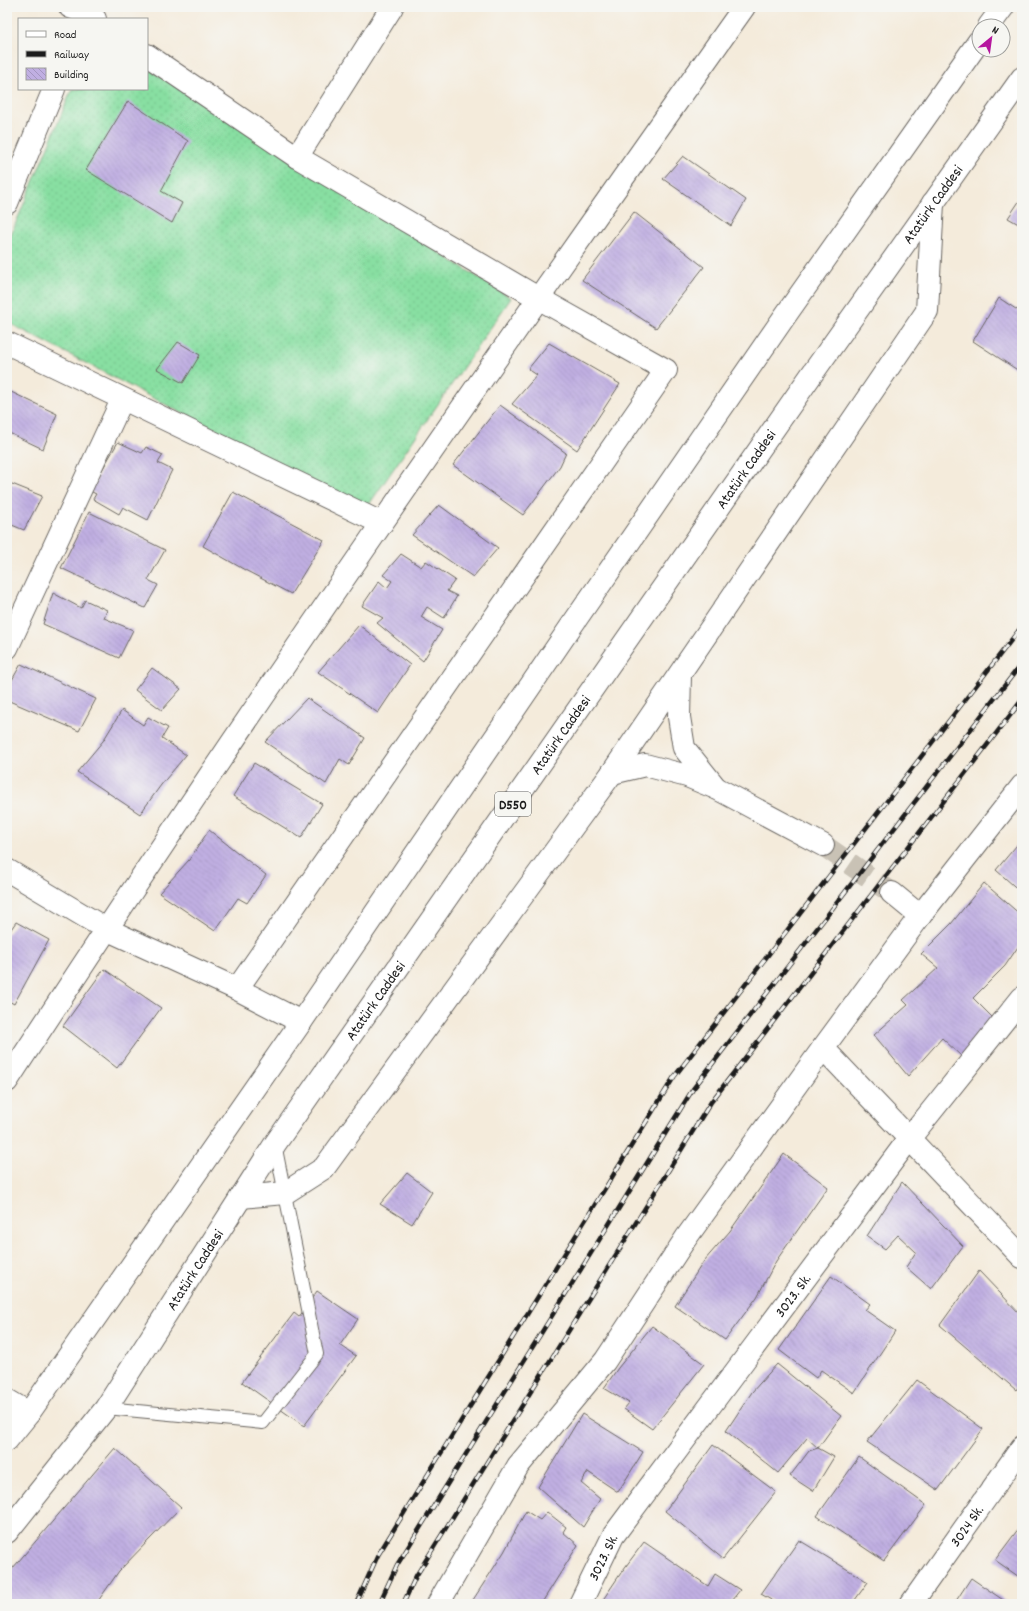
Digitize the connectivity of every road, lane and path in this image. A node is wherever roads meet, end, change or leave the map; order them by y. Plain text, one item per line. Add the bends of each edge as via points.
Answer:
1 (392, 7) edge
2 (744, 7) edge
3 (1003, 7) edge
4 (995, 18) edge
5 (971, 52) edge
6 (148, 56) edge
7 (1022, 78) edge
8 (54, 90) edge
9 (297, 158) junction
10 (7, 203) edge
11 (933, 204) junction
12 (538, 298) junction
13 (7, 343) edge
14 (122, 400) junction
15 (381, 524) junction
16 (7, 648) edge
17 (680, 675) junction
18 (612, 773) junction
19 (1022, 786) edge
20 (716, 788) junction
21 (823, 844) tunnel mouth
22 (7, 870) edge
23 (892, 893) tunnel mouth
24 (920, 916) junction
25 (106, 929) junction
26 (237, 989) junction
27 (1022, 998) edge
28 (301, 1022) junction
29 (823, 1048) junction
30 (7, 1081) edge
31 (909, 1139) junction
32 (275, 1144) junction
33 (285, 1193) junction
34 (241, 1197) junction
35 (1022, 1258) edge
36 (7, 1400) edge
37 (106, 1408) junction
38 (7, 1414) edge
39 (29, 1414) junction
40 (7, 1440) edge
41 (1022, 1447) edge
42 (7, 1532) edge
43 (438, 1604) edge
44 (580, 1604) edge
45 (911, 1604) edge

1 - 9 main road
2 - 12 main road
3 - 4 main road
5 - 28 main road via 590,598
6 - 9 main road
7 - 11 main road, Atatürk Caddesi / D550
8 - 10 main road
9 - 12 main road
11 - 17 main road via 927,311
11 - 32 main road, Atatürk Caddesi / D550
12 - 15 main road
12 - 26 main road via 666,370
13 - 14 main road
14 - 15 main road
14 - 16 main road
15 - 25 main road
17 - 18 main road
17 - 20 main road via 679,717 684,748
18 - 20 main road via 645,765 687,776
18 - 33 main road via 324,1168
19 - 24 main road
20 - 21 main road
22 - 25 main road
23 - 24 main road
24 - 29 main road
25 - 26 main road
25 - 30 main road
26 - 28 main road
27 - 31 main road, 3023. Sk.
28 - 39 main road
29 - 31 main road
29 - 43 main road via 686,1238 605,1360 518,1466
31 - 35 main road
31 - 44 main road, 3023. Sk. via 613,1536
32 - 33 lane
32 - 34 main road, Atatürk Caddesi / D550
33 - 34 main road
33 - 37 lane via 317,1354 263,1423
34 - 37 main road, Atatürk Caddesi / D550
36 - 39 main road
37 - 42 main road, Atatürk Caddesi / D550
38 - 39 lane
39 - 40 main road
41 - 45 main road, 3024 Sk.

